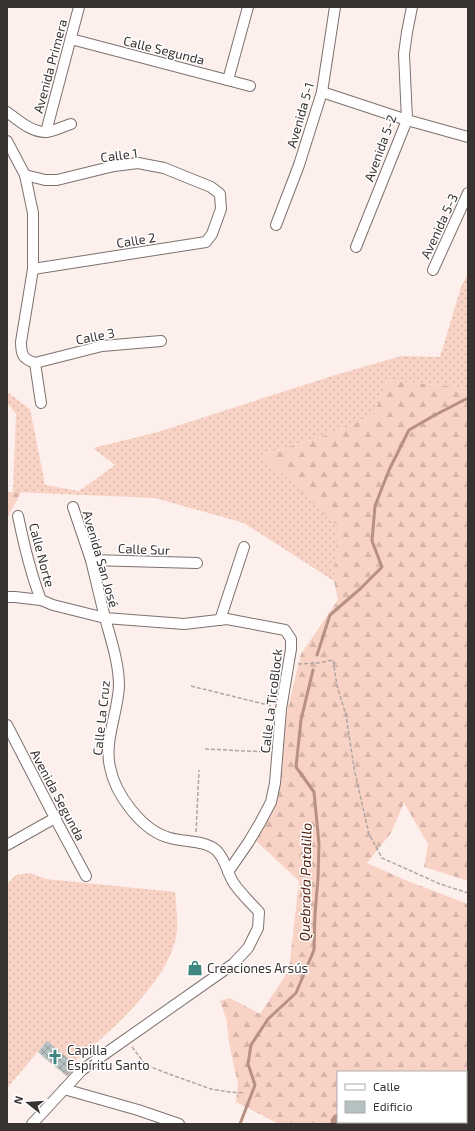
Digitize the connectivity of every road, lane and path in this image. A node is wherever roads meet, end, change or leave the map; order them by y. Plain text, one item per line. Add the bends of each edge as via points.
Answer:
1 (79, 7) edge
2 (248, 7) edge
3 (335, 7) edge
4 (412, 7) edge
5 (70, 39) junction
6 (228, 80) junction
7 (250, 86) dead end
8 (322, 92) junction
9 (7, 112) edge
10 (407, 120) junction
11 (71, 124) dead end
12 (46, 132) junction
13 (468, 137) edge
14 (7, 141) edge
15 (24, 175) junction
16 (468, 193) edge
17 (221, 209) joint
18 (276, 225) dead end
19 (356, 247) dead end
20 (33, 269) junction
21 (433, 270) dead end
22 (161, 340) dead end
23 (36, 363) junction
24 (42, 403) dead end
25 (73, 507) dead end
26 (18, 516) dead end
27 (244, 547) dead end
28 (91, 560) junction
29 (197, 563) dead end
30 (7, 597) edge
31 (41, 600) junction
32 (105, 618) junction
33 (220, 620) junction
34 (287, 665) junction
35 (191, 686) dead end
36 (281, 708) junction
37 (7, 725) edge
38 (205, 749) dead end
39 (277, 752) junction
40 (199, 770) dead end
41 (55, 818) junction
42 (195, 842) junction
43 (7, 845) edge
44 (228, 872) junction
45 (86, 876) dead end
46 (468, 893) edge
47 (127, 1038) junction
48 (64, 1089) junction
49 (244, 1093) dead end
50 (32, 1124) edge
51 (179, 1124) edge

1 - 5 street, Avenida Primera
2 - 6 street
3 - 8 street, Avenida 5-1
4 - 10 street, Avenida 5-2 via 404,54
5 - 6 street, Calle Segunda
5 - 12 street, Avenida Primera
6 - 7 street, Calle Segunda
8 - 10 street
8 - 18 street, Avenida 5-1 via 299,165
9 - 12 street via 35,130
10 - 13 street
10 - 19 street, Avenida 5-2
11 - 12 street
14 - 15 street
15 - 17 street, Calle 1 via 57,180 138,163 164,168 211,187 220,194
15 - 20 street via 33,213
16 - 21 street, Avenida 5-3
17 - 20 street, Calle 2 via 212,234 206,242
20 - 23 street via 21,352 27,360
22 - 23 street, Calle 3 via 102,346
23 - 24 street
25 - 28 street, Avenida San José
26 - 31 street, Calle Norte via 26,555
27 - 33 street
28 - 29 street, Calle Sur
28 - 32 street, Avenida San José
30 - 31 street
31 - 32 street
32 - 33 street, Calle La TicoBlock via 184,624
32 - 42 street, Calle La Cruz via 118,666 119,686 109,748 109,766 114,782 139,819 154,832 169,838
33 - 34 street, Calle La TicoBlock via 227,619 285,630 291,639
34 - 36 street, Calle La TicoBlock
34 - 46 path via 333,660 369,834 382,858 440,884
35 - 36 path
36 - 39 street, Calle La TicoBlock
37 - 41 street, Avenida Segunda
38 - 39 path
39 - 44 street, Calle La TicoBlock via 276,783 271,802
40 - 42 path
41 - 43 street
41 - 45 street, Avenida Segunda
42 - 44 street, Calle La Cruz via 217,850
44 - 47 street, Calle La Cruz via 234,884 259,912 258,928 248,948 227,969
47 - 48 street, Calle La Cruz via 82,1070
47 - 49 path via 146,1065 211,1089
48 - 50 street, Calle La Cruz
48 - 51 street

